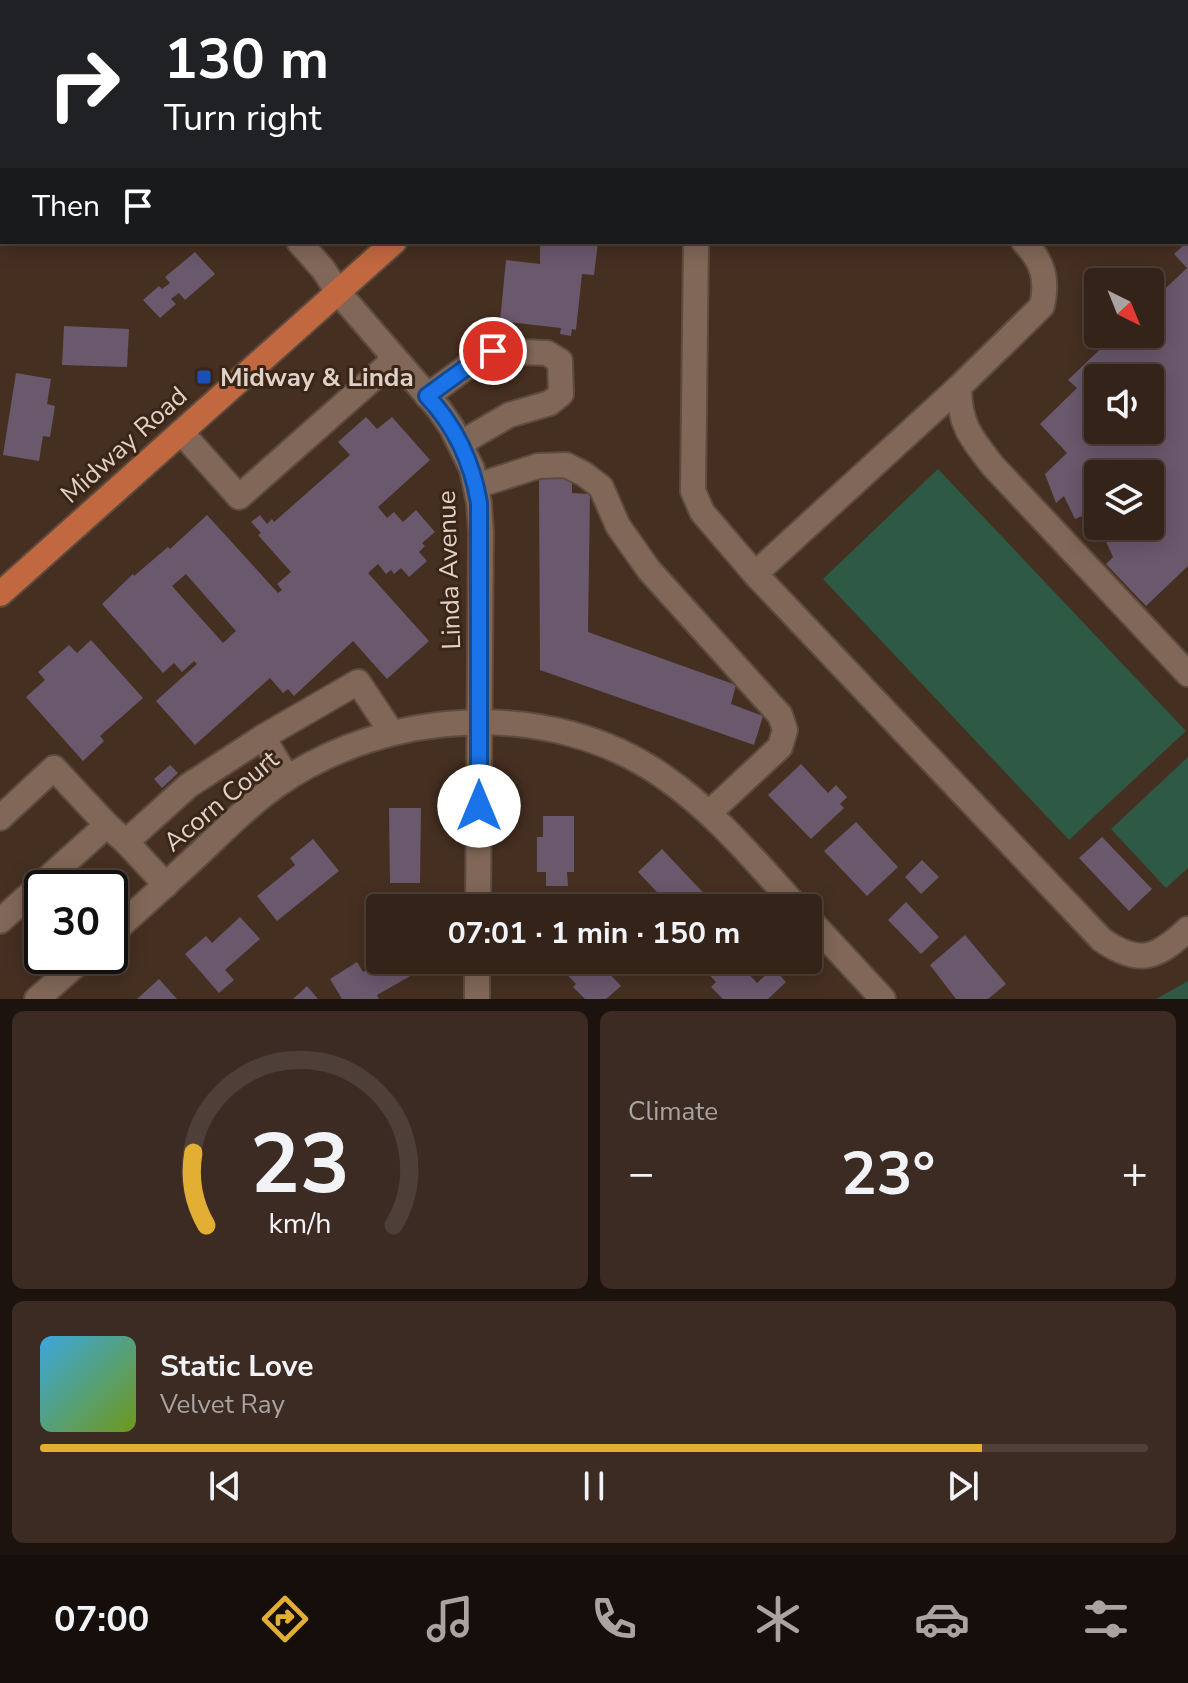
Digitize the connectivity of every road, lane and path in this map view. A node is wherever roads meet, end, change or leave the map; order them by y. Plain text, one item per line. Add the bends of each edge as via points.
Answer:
1 (301, 244) edge
2 (392, 244) edge
3 (696, 244) edge
4 (1026, 244) edge
5 (338, 292) junction
6 (395, 359) junction
7 (959, 387) junction
8 (427, 396) junction
9 (181, 432) junction
10 (461, 443) junction
11 (476, 486) junction
12 (755, 574) junction
13 (0, 594) edge
14 (1188, 674) edge
15 (480, 722) junction
16 (392, 733) junction
17 (263, 737) junction
18 (287, 778) junction
19 (709, 813) junction
20 (0, 818) edge
21 (107, 825) junction
22 (126, 842) junction
23 (166, 885) junction
24 (478, 894) edge
25 (785, 894) edge
26 (128, 919) edge
27 (0, 921) edge
28 (1188, 929) edge
29 (822, 933) edge
30 (65, 974) edge
31 (477, 974) edge
32 (37, 999) edge
33 (477, 999) edge
34 (883, 999) edge

1 - 5 street, Linda Avenue
2 - 5 main road, Midway Road
3 - 12 street via 693,491 702,512
4 - 7 street via 1044,270 1042,306
5 - 6 street, Linda Avenue
5 - 9 main road, Midway Road
6 - 8 street, Linda Avenue
6 - 9 street via 239,497
7 - 12 street
7 - 14 street via 959,410 968,434 993,466
8 - 10 street, Linda Avenue
8 - 10 street via 493,351 547,353 560,361 561,394 550,403 509,415
9 - 13 main road, Midway Road
10 - 11 street, Linda Avenue
11 - 15 street, Linda Avenue via 481,532
11 - 19 street via 538,466 566,465 584,474 601,487 618,526 649,570 780,715 785,730 780,747
12 - 28 street via 1102,940 1136,957 1167,949
15 - 16 street, Acorn Court
15 - 19 street, Acorn Court via 559,731 613,748 663,776
15 - 24 street, Linda Avenue
16 - 17 street via 358,682
16 - 18 street, Acorn Court via 336,751
17 - 18 street
17 - 22 street via 188,786
18 - 23 street, Acorn Court via 247,808
19 - 25 street, Acorn Court
20 - 21 street via 54,768
21 - 22 street
21 - 27 street
22 - 23 street
23 - 26 street, Acorn Court
29 - 34 street
30 - 32 street
31 - 33 street

